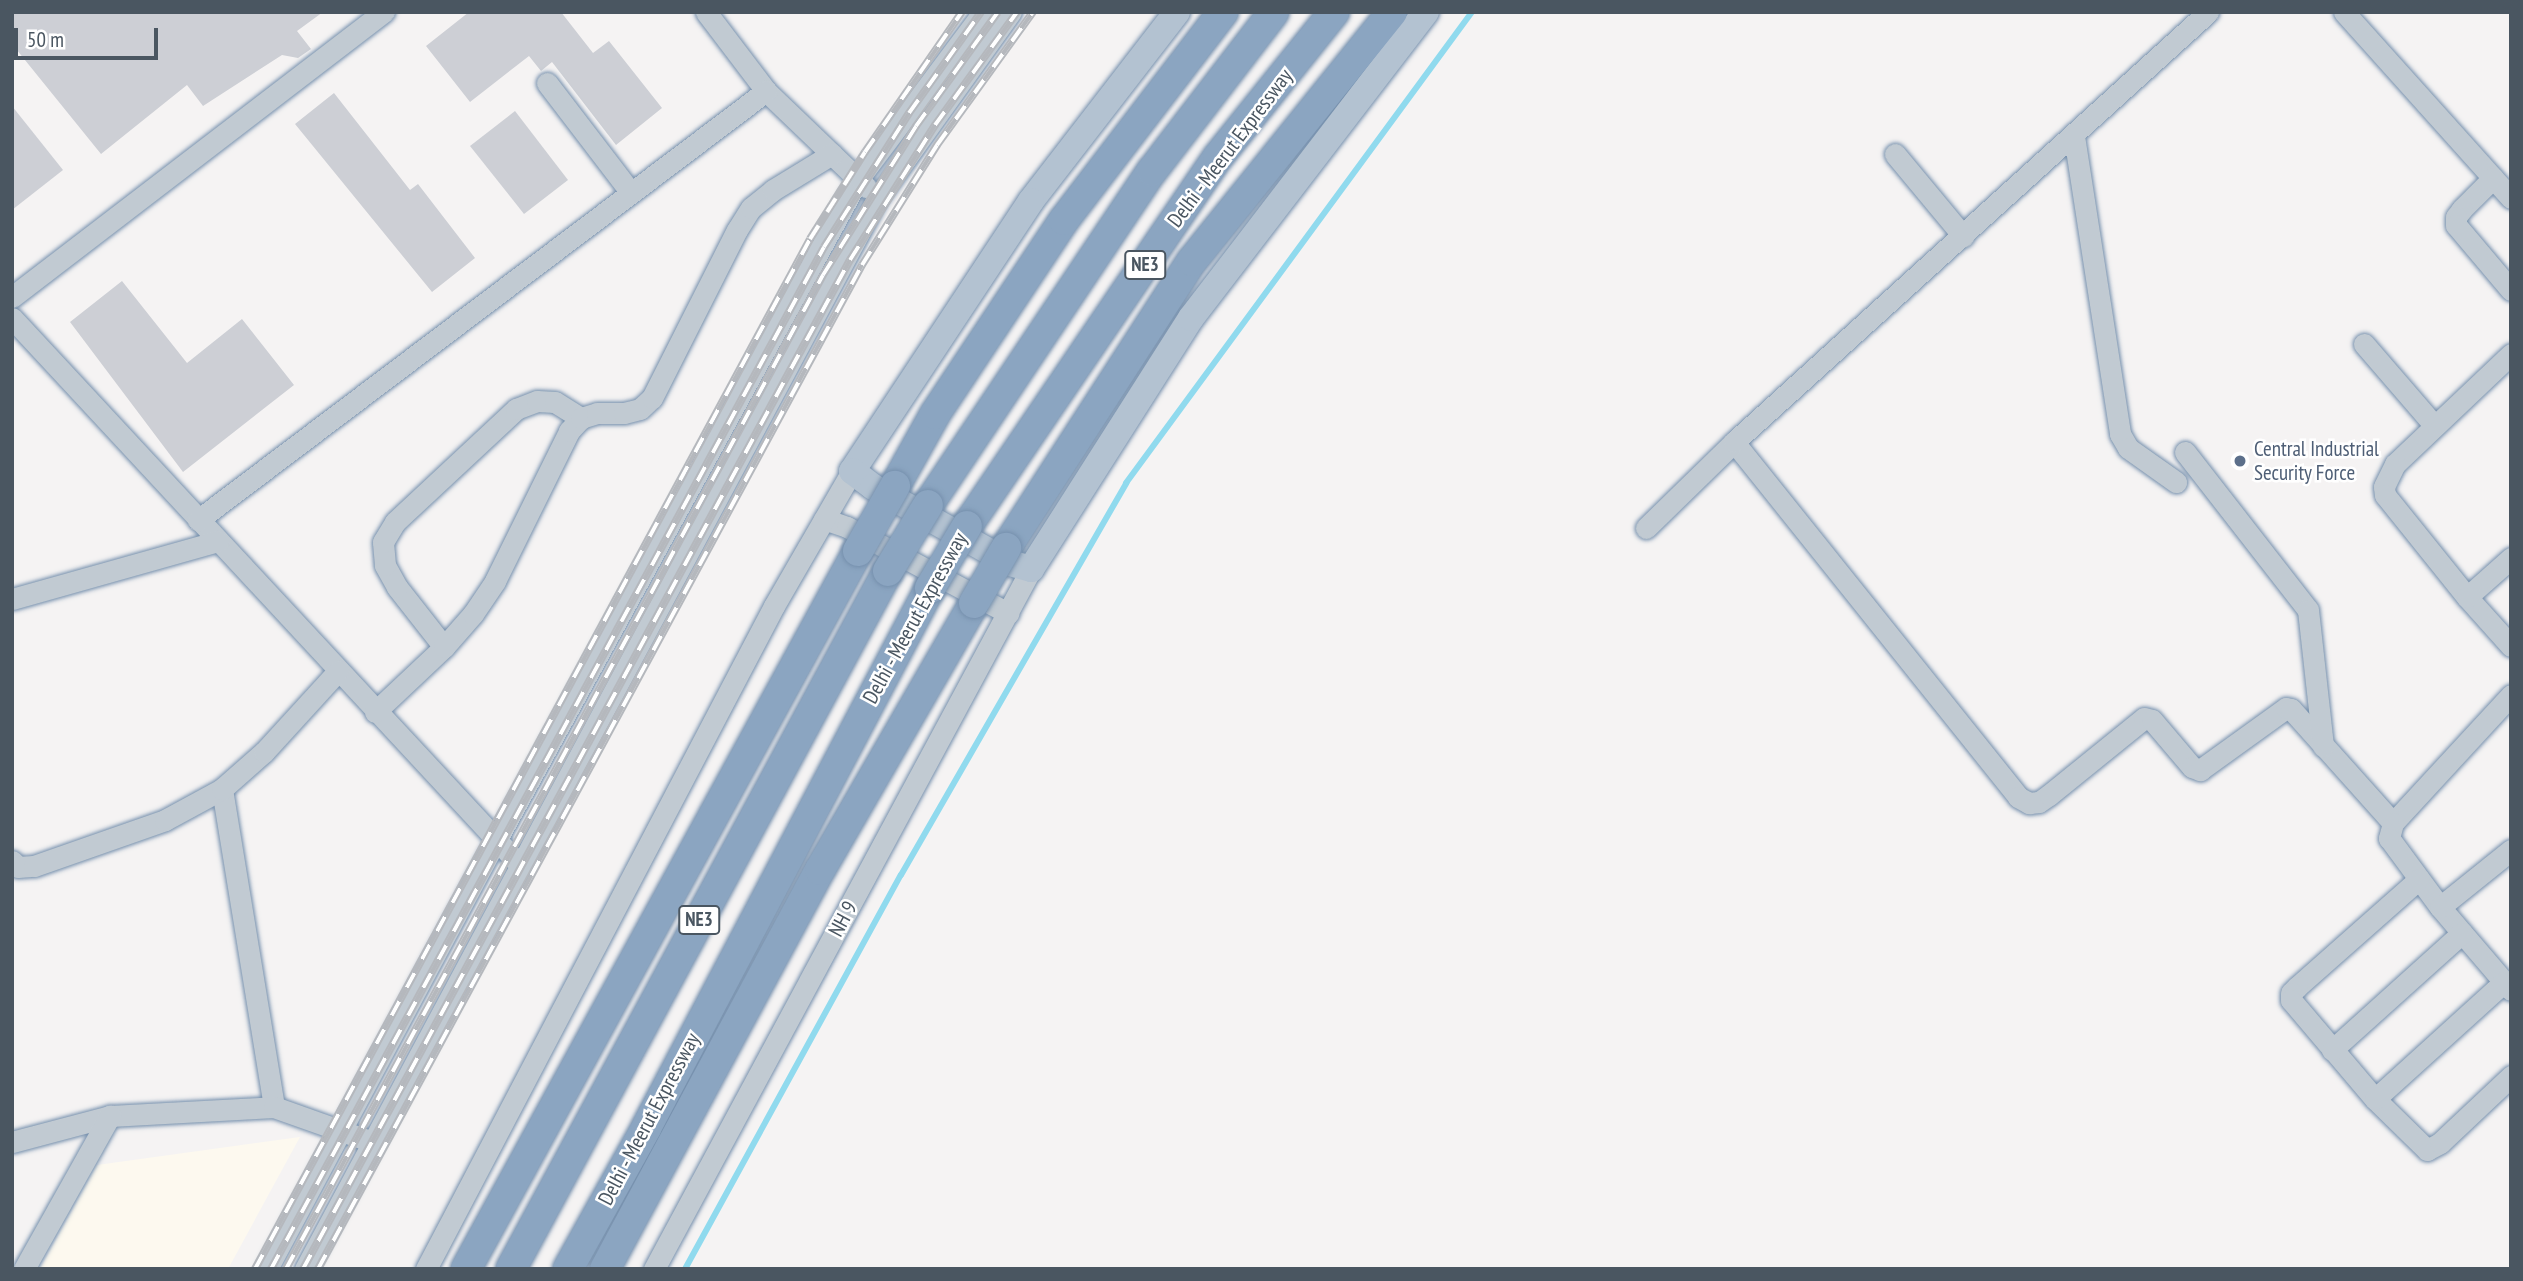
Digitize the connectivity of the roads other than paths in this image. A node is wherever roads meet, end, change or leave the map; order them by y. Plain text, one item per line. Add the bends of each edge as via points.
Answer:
1 (384, 12) edge
2 (706, 12) edge
3 (983, 12) edge
4 (1011, 12) edge
5 (1177, 12) edge
6 (1223, 12) edge
7 (1274, 12) edge
8 (1334, 12) edge
9 (1392, 12) edge
10 (1426, 12) edge
11 (2208, 12) edge
12 (2344, 12) edge
13 (547, 83) dead end
14 (766, 91) junction
15 (2074, 136) junction
16 (832, 154) junction
17 (1895, 154) dead end
18 (859, 178) junction
19 (2493, 178) junction
20 (631, 193) junction
21 (2511, 198) edge
22 (877, 199) junction
23 (1963, 236) junction
24 (2511, 290) edge
25 (12, 297) edge
26 (12, 318) edge
27 (2364, 344) dead end
28 (2511, 354) edge
29 (581, 418) junction
30 (2434, 425) junction
31 (1734, 442) junction
32 (2185, 452) dead end
33 (852, 471) junction
34 (2176, 482) dead end
35 (824, 519) junction
36 (198, 520) junction
37 (1646, 528) dead end
38 (218, 541) junction
39 (2511, 558) edge
40 (1031, 569) junction
41 (14, 593) edge
42 (2467, 597) junction
43 (1008, 612) junction
44 (2511, 646) edge
45 (444, 647) junction
46 (338, 671) junction
47 (2511, 695) edge
48 (375, 712) junction
49 (2323, 746) junction
50 (222, 789) junction
51 (2393, 823) junction
52 (496, 841) junction
53 (2511, 850) edge
54 (12, 861) edge
55 (520, 865) junction
56 (2419, 879) junction
57 (2440, 907) junction
58 (2462, 933) junction
59 (2506, 979) edge
60 (2332, 1050) junction
61 (2511, 1076) edge
62 (2375, 1099) junction
63 (274, 1107) junction
64 (110, 1116) junction
65 (342, 1129) junction
66 (12, 1142) edge
67 (373, 1142) junction
68 (24, 1269) edge
69 (267, 1269) edge
70 (305, 1269) edge
71 (426, 1269) edge
72 (466, 1269) edge
73 (511, 1269) edge
74 (568, 1269) edge
75 (605, 1269) edge
76 (654, 1269) edge

1 - 25 street
2 - 14 street
3 - 18 street
4 - 22 street
5 - 33 main road via 1031,201
6 - 72 highway, bridge via 1064,220 934,414
7 - 73 highway, Delhi - Meerut Expressway / NE3, bridge via 1152,171 928,505
8 - 74 highway, Delhi - Meerut Expressway / NE3, bridge via 1218,157 967,526
9 - 75 highway, bridge via 1192,261 1006,548 820,870
10 - 40 main road via 1191,318
11 - 15 street
12 - 19 street
13 - 20 street
14 - 16 street
14 - 20 street
15 - 23 street
15 - 34 street via 2119,434 2128,448
16 - 18 street
16 - 29 street via 751,208 652,398 640,409
17 - 23 street
18 - 22 street
18 - 52 street
19 - 21 street
19 - 24 street via 2462,209 2456,225
20 - 36 street
22 - 55 street
23 - 31 street
26 - 36 street
27 - 30 street
28 - 30 street
29 - 45 street via 569,431 495,581
29 - 45 street via 555,402 537,401 516,409 395,522 383,542 385,565 397,587
30 - 42 street via 2395,464 2387,477 2385,495
31 - 37 street
31 - 49 street via 2018,797 2029,803 2039,802 2144,719 2152,720 2192,768 2200,770 2286,708
32 - 49 street via 2308,610
33 - 35 street
33 - 40 main road via 1010,563
35 - 43 street
35 - 71 street
36 - 38 street
38 - 41 street
38 - 46 street
39 - 42 street
40 - 43 street, NH 9
42 - 44 street
43 - 76 street, NH 9
45 - 48 street
46 - 48 street
46 - 50 street via 264,752
47 - 51 street
48 - 52 street
49 - 51 street
50 - 54 street via 165,820 34,866 18,867
50 - 63 street
51 - 56 street via 2389,838
52 - 55 street
52 - 65 street
53 - 57 street
55 - 67 street
56 - 57 street
56 - 60 street via 2291,993 2291,1000
57 - 58 street
58 - 59 street
58 - 60 street
59 - 62 street
60 - 62 street
61 - 62 street via 2434,1149 2420,1145
63 - 64 street
63 - 65 street
64 - 66 street
64 - 68 street
65 - 67 street
65 - 69 street
67 - 70 street

